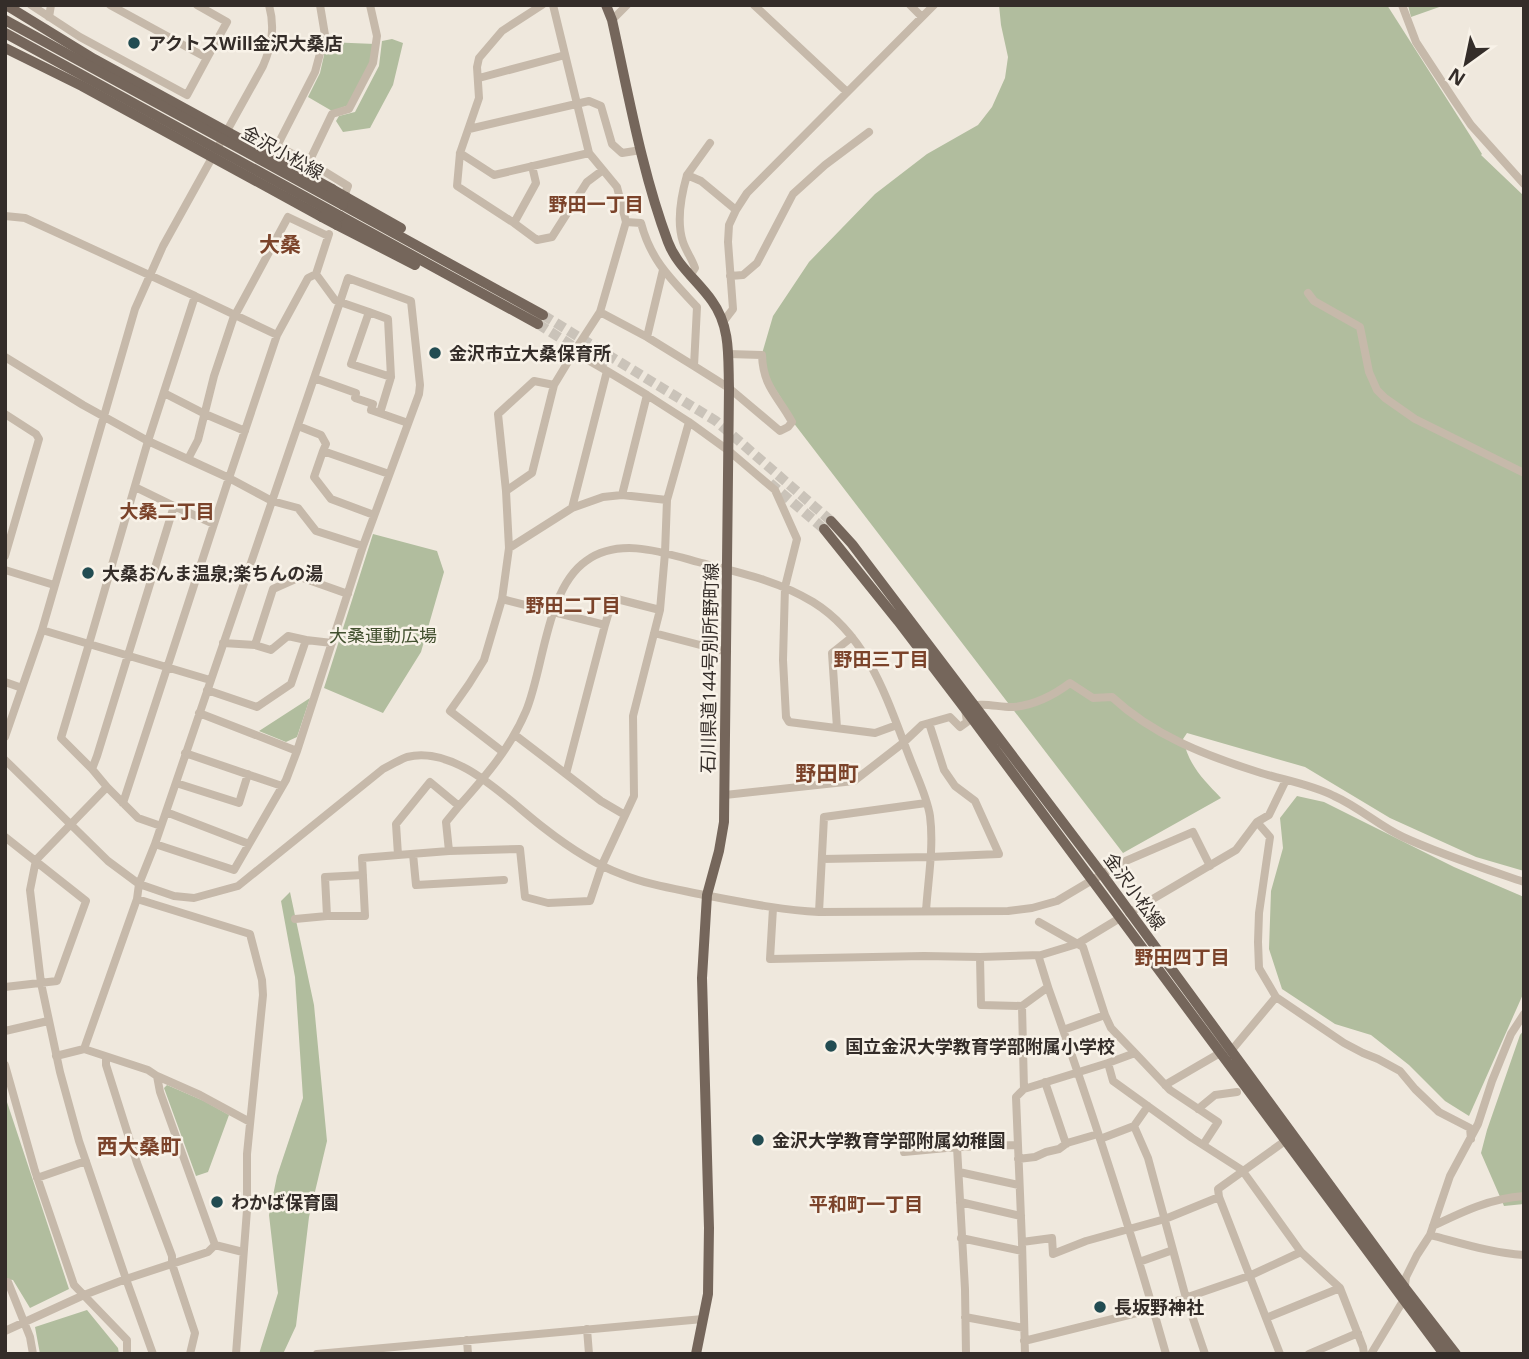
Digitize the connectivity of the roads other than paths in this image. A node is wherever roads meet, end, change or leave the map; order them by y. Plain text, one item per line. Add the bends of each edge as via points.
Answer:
1 (6, 5) edge
2 (31, 5) edge
3 (51, 5) edge
4 (110, 5) edge
5 (197, 5) edge
6 (269, 5) edge
7 (320, 5) edge
8 (370, 5) edge
9 (542, 5) edge
10 (553, 5) edge
11 (606, 5) edge
12 (627, 5) edge
13 (754, 5) edge
14 (910, 5) edge
15 (934, 5) edge
16 (1402, 5) edge
17 (5, 12) edge
18 (49, 17) junction
19 (922, 17) junction
20 (5, 20) edge
21 (612, 20) junction
22 (5, 33) edge
23 (5, 42) edge
24 (5, 48) edge
25 (565, 55) junction
26 (207, 58) junction
27 (94, 59) junction
28 (479, 78) junction
29 (82, 86) junction
30 (847, 92) junction
31 (578, 104) junction
32 (469, 129) junction
33 (226, 130) junction
34 (869, 132) dead end
35 (710, 143) dead end
36 (641, 150) junction
37 (460, 153) junction
38 (589, 153) junction
39 (212, 157) junction
40 (309, 162) junction
41 (532, 166) junction
42 (603, 170) junction
43 (687, 175) junction
44 (1524, 184) edge
45 (736, 210) junction
46 (342, 211) junction
47 (5, 216) edge
48 (626, 222) junction
49 (514, 223) junction
50 (328, 236) junction
51 (663, 270) junction
52 (316, 274) junction
53 (149, 275) junction
54 (691, 276) junction
55 (730, 276) junction
56 (1308, 293) dead end
57 (195, 296) junction
58 (340, 302) junction
59 (369, 312) junction
60 (600, 312) junction
61 (235, 315) junction
62 (723, 322) junction
63 (277, 335) junction
64 (647, 337) junction
65 (574, 352) junction
66 (728, 354) junction
67 (5, 358) edge
68 (694, 366) junction
69 (607, 371) junction
70 (391, 377) junction
71 (314, 378) junction
72 (554, 385) junction
73 (729, 388) junction
74 (164, 393) junction
75 (647, 395) junction
76 (380, 413) junction
77 (5, 414) edge
78 (205, 414) junction
79 (103, 416) junction
80 (688, 422) junction
81 (408, 423) junction
82 (298, 426) junction
83 (245, 431) junction
84 (148, 441) junction
85 (323, 451) junction
86 (729, 451) junction
87 (188, 459) junction
88 (1524, 473) edge
89 (389, 474) junction
90 (229, 478) junction
91 (135, 487) junction
92 (506, 491) junction
93 (622, 495) junction
94 (667, 500) junction
95 (272, 501) junction
96 (174, 506) junction
97 (572, 508) junction
98 (374, 515) junction
99 (214, 524) junction
100 (827, 525) tunnel mouth
101 (8, 539) edge
102 (363, 546) junction
103 (509, 548) junction
104 (665, 553) junction
105 (5, 556) edge
106 (5, 570) edge
107 (727, 570) junction
108 (54, 585) junction
109 (785, 587) junction
110 (348, 594) junction
111 (502, 599) junction
112 (660, 610) junction
113 (554, 612) junction
114 (605, 625) junction
115 (42, 630) junction
116 (654, 633) junction
117 (852, 637) junction
118 (306, 640) junction
119 (223, 643) junction
120 (332, 643) junction
121 (89, 644) junction
122 (255, 645) junction
123 (727, 652) junction
124 (127, 655) junction
125 (167, 667) junction
126 (210, 680) junction
127 (5, 682) edge
128 (22, 688) junction
129 (207, 690) junction
130 (969, 707) junction
131 (199, 713) junction
132 (929, 723) junction
133 (897, 725) junction
134 (837, 728) junction
135 (515, 735) junction
136 (5, 737) edge
137 (904, 743) junction
138 (297, 751) junction
139 (503, 752) junction
140 (185, 753) junction
141 (5, 760) edge
142 (92, 769) junction
143 (248, 774) junction
144 (566, 774) junction
145 (483, 778) junction
146 (1286, 780) junction
147 (176, 783) junction
148 (282, 786) junction
149 (107, 787) junction
150 (725, 795) junction
151 (123, 803) junction
152 (926, 803) junction
153 (459, 806) junction
154 (166, 811) junction
155 (625, 815) junction
156 (1257, 822) junction
157 (71, 824) junction
158 (161, 826) junction
159 (5, 837) edge
160 (155, 844) junction
161 (249, 844) junction
162 (449, 851) junction
163 (413, 854) junction
164 (398, 855) junction
165 (930, 857) junction
166 (822, 859) junction
167 (36, 860) junction
168 (602, 865) junction
169 (1210, 866) junction
170 (363, 875) junction
171 (1097, 877) junction
172 (504, 880) dead end
173 (1524, 882) edge
174 (139, 884) junction
175 (707, 895) junction
176 (137, 899) junction
177 (773, 908) junction
178 (926, 911) junction
179 (819, 912) junction
180 (1124, 915) junction
181 (327, 916) junction
182 (295, 919) dead end
183 (1039, 922) dead end
184 (1077, 944) junction
185 (1041, 955) junction
186 (980, 957) junction
187 (41, 983) junction
188 (6, 985) edge
189 (1048, 987) junction
190 (1276, 997) junction
191 (1021, 1006) junction
192 (1524, 1014) edge
193 (1105, 1015) junction
194 (48, 1021) junction
195 (1063, 1030) junction
196 (5, 1031) edge
197 (84, 1049) junction
198 (1226, 1052) junction
199 (1135, 1053) junction
200 (56, 1056) junction
201 (106, 1057) junction
202 (1108, 1063) junction
203 (5, 1065) edge
204 (1078, 1073) junction
205 (157, 1076) junction
206 (1045, 1083) junction
207 (1165, 1085) junction
208 (1024, 1089) junction
209 (1237, 1091) dead end
210 (1148, 1106) junction
211 (1198, 1109) junction
212 (250, 1122) junction
213 (1134, 1126) junction
214 (1099, 1136) junction
215 (1471, 1139) junction
216 (1285, 1141) junction
217 (1066, 1144) junction
218 (1017, 1145) junction
219 (1203, 1145) junction
220 (957, 1147) junction
221 (904, 1152) dead end
222 (1018, 1159) junction
223 (86, 1161) junction
224 (1242, 1170) junction
225 (958, 1172) junction
226 (37, 1178) junction
227 (1019, 1185) junction
228 (1524, 1196) edge
229 (1219, 1197) junction
230 (960, 1202) junction
231 (1021, 1216) junction
232 (1165, 1219) junction
233 (1433, 1226) junction
234 (1129, 1230) junction
235 (1430, 1235) junction
236 (961, 1238) junction
237 (215, 1245) junction
238 (1022, 1246) junction
239 (1173, 1250) junction
240 (243, 1252) junction
241 (1301, 1252) junction
242 (1524, 1255) edge
243 (1139, 1262) junction
244 (172, 1264) junction
245 (1249, 1276) junction
246 (126, 1279) junction
247 (5, 1282) edge
248 (1340, 1288) junction
249 (1405, 1288) junction
250 (83, 1295) junction
251 (1186, 1298) junction
252 (1403, 1301) junction
253 (1153, 1309) junction
254 (965, 1317) junction
255 (1266, 1318) junction
256 (703, 1319) junction
257 (21, 1323) junction
258 (1024, 1328) junction
259 (587, 1329) junction
260 (5, 1331) edge
261 (1358, 1333) junction
262 (146, 1337) junction
263 (127, 1340) junction
264 (467, 1340) junction
265 (1024, 1341) junction
266 (443, 1342) junction
267 (410, 1349) edge
268 (33, 1354) edge
269 (127, 1354) edge
270 (153, 1354) edge
271 (190, 1354) edge
272 (236, 1354) edge
273 (317, 1354) edge
274 (445, 1354) edge
275 (468, 1354) edge
276 (589, 1354) edge
277 (696, 1354) edge
278 (966, 1354) edge
279 (1024, 1354) edge
280 (1166, 1354) edge
281 (1205, 1354) edge
282 (1280, 1354) edge
283 (1309, 1354) edge
284 (1364, 1354) edge
285 (1371, 1354) edge
286 (1444, 1354) edge
287 (1456, 1354) edge

1 - 27 main road
2 - 18 street
3 - 18 street
4 - 26 street
5 - 26 street via 227,22
6 - 33 street via 273,21 268,55
7 - 40 street via 325,34 316,72 277,146
8 - 40 street via 377,36 373,62 349,109 332,114
9 - 28 street via 502,30 479,58
10 - 25 street
11 - 21 main road, 石川県道144号別所野町線
12 - 21 street
13 - 30 street
14 - 19 street
15 - 19 street
16 - 44 street via 1416,42 1471,125
17 - 27 main road
18 - 26 street via 187,95
19 - 30 street
20 - 46 main road, 金沢小松線, bridge
21 - 36 main road, 石川県道144号別所野町線
22 - 46 main road, 金沢小松線, bridge
23 - 29 main road
24 - 29 main road
25 - 28 street
25 - 31 street
27 - 33 main road
28 - 32 street via 479,98
29 - 39 main road
30 - 45 street via 747,193
31 - 32 street
31 - 36 street via 601,106 612,144 622,153
31 - 38 street
32 - 37 street
33 - 39 street
33 - 46 main road, bridge via 332,189
34 - 55 street via 793,194 757,263 743,275
35 - 43 street
36 - 54 main road, 石川県道144号別所野町線 via 669,247
37 - 41 street via 494,175
37 - 49 street via 457,186
38 - 41 street
38 - 42 street
39 - 46 main road, bridge via 323,217
39 - 53 street
40 - 50 street via 348,186
41 - 49 street via 536,183
42 - 48 street via 617,187
42 - 49 street via 587,182 552,237 537,240
43 - 45 street
43 - 54 street via 679,224 695,268
45 - 55 street via 729,225
46 - 46 main road, 金沢小松線 via 513,298 540,320 498,302
47 - 53 street via 25,218
48 - 51 street via 641,223 646,243
48 - 60 street
50 - 52 street
50 - 61 street via 288,217
51 - 64 street
51 - 68 street via 697,307
52 - 58 street
52 - 63 street via 309,278
53 - 57 street
53 - 79 street
54 - 62 main road, 石川県道144号別所野町線
55 - 62 street via 733,309
56 - 88 street via 1360,327 1369,372 1385,398 1415,419
57 - 61 street
57 - 74 street
58 - 59 street
58 - 71 street
58 - 81 street via 348,278 411,301 419,394
59 - 70 street via 388,319
59 - 70 street via 351,365
60 - 64 street
60 - 65 street
61 - 63 street
61 - 78 street
62 - 66 main road, 石川県道144号別所野町線
63 - 83 street
64 - 68 street
65 - 69 street
65 - 72 street
66 - 73 main road, 石川県道144号別所野町線
66 - 73 street via 762,355 766,383 792,422 780,431
67 - 79 street
68 - 73 street
69 - 75 street
69 - 97 street
70 - 76 street
71 - 76 street via 356,393 355,398 373,404 371,410
71 - 82 street
72 - 92 street via 532,473
72 - 92 street via 534,381 498,414
73 - 86 main road, 石川県道144号別所野町線
74 - 78 street
74 - 84 street
75 - 80 street
75 - 93 street
76 - 81 street
77 - 101 street via 39,439
78 - 83 street
78 - 87 street
79 - 84 street
79 - 108 street
80 - 86 street
80 - 94 street
81 - 89 street
82 - 85 street via 321,435 326,444
82 - 95 street
83 - 90 street
84 - 87 street
84 - 91 street
85 - 89 street
85 - 98 street via 314,477 331,499
86 - 107 main road, 石川県道144号別所野町線
86 - 109 street via 775,490 797,539
87 - 90 street
89 - 98 street
90 - 95 street
90 - 99 street
91 - 96 street
91 - 121 street
92 - 103 street
93 - 94 street
93 - 97 street
94 - 104 street
95 - 102 street via 298,508 316,531
95 - 119 street
96 - 99 street
96 - 124 street
97 - 103 street
98 - 102 street
99 - 125 street
100 - 130 main road, 金沢小松線 via 852,544
101 - 105 street
102 - 110 street
103 - 111 street
104 - 107 street
104 - 112 street
104 - 113 street via 625,548 586,560 561,590
106 - 108 street
107 - 109 street
107 - 123 main road, 石川県道144号別所野町線
108 - 115 street
109 - 117 street via 827,612
109 - 134 street via 786,717 789,722
110 - 120 street
110 - 122 street via 300,578 274,589
111 - 113 street
111 - 139 street via 484,660 450,711
112 - 114 street via 614,598
112 - 116 street
113 - 114 street
113 - 135 street via 527,709
114 - 144 street
115 - 121 street
115 - 128 street
116 - 123 street
116 - 155 street via 633,716 634,796
117 - 133 street via 875,672
117 - 134 street via 832,653
118 - 120 street
118 - 122 street via 288,636 271,650
118 - 129 street via 291,684 257,707
119 - 122 street
119 - 126 street
120 - 138 street
121 - 124 street
121 - 142 street via 61,738
123 - 150 main road, 石川県道144号別所野町線
124 - 125 street
124 - 142 street
125 - 126 street
125 - 151 street
126 - 129 street
127 - 128 street
128 - 136 street
129 - 131 street
130 - 132 street via 967,722 960,727 950,717
130 - 146 street via 1029,705 1070,683 1093,698 1112,697 1164,736 1197,751
130 - 171 main road, 金沢小松線
131 - 138 street
131 - 140 street
132 - 137 street
132 - 165 street via 948,779 975,802 999,854
133 - 134 street via 875,733
133 - 137 street
135 - 139 street
135 - 144 street
137 - 150 street via 854,781
137 - 152 street
138 - 148 street
139 - 145 street
140 - 143 street
140 - 147 street
141 - 157 street
142 - 149 street
143 - 147 street via 239,803
143 - 148 street
144 - 155 street
145 - 153 street
145 - 168 street via 542,827
145 - 174 street via 430,756 406,758 383,769 238,886 194,898
146 - 156 street via 1269,816
146 - 173 street via 1337,797 1402,837
147 - 154 street
148 - 161 street
149 - 151 street
149 - 157 street
150 - 175 main road, 石川県道144号別所野町線 via 719,851
151 - 158 street via 138,818
152 - 165 street via 932,834
152 - 166 street via 824,817
153 - 162 street via 446,821
153 - 164 street via 430,782 396,824
154 - 158 street
154 - 161 street
155 - 168 street
156 - 169 street via 1236,850
156 - 190 street via 1270,837 1259,913 1259,968
157 - 167 street
157 - 174 street
158 - 160 street
159 - 167 street
160 - 161 street via 234,870
160 - 174 street
162 - 163 street
162 - 168 street via 520,849 525,897 548,903 590,901
163 - 164 street
163 - 172 street via 416,885
164 - 170 street via 362,858
165 - 166 street
165 - 178 street
166 - 179 street
167 - 187 street via 30,890
167 - 187 street via 86,901 57,981
168 - 175 street via 656,885
169 - 171 street via 1193,831
169 - 180 street
170 - 181 street via 325,877
170 - 181 street via 365,916
171 - 178 street via 1057,901 1032,908
171 - 180 main road, 金沢小松線
174 - 176 street
175 - 177 street
175 - 256 main road, 石川県道144号別所野町線 via 702,978 709,1228
176 - 197 street
176 - 212 street via 250,934 263,995
177 - 179 street
177 - 186 street via 770,960
178 - 179 street
180 - 184 street
180 - 198 main road, 金沢小松線
181 - 182 street
183 - 184 street
184 - 185 street
184 - 193 street via 1083,947
185 - 186 street
185 - 189 street
186 - 191 street via 981,1005
187 - 188 street
187 - 194 street
189 - 191 street
189 - 195 street
190 - 198 street
190 - 215 street via 1344,1043 1400,1071 1439,1112 1470,1128
191 - 208 street
192 - 215 street via 1511,1034
193 - 195 street
193 - 199 street
194 - 196 street
194 - 200 street
195 - 204 street
197 - 200 street
197 - 201 street
198 - 207 street
198 - 216 main road, 金沢小松線
198 - 249 main road, 金沢小松線
199 - 202 street
199 - 207 street
200 - 223 street
201 - 205 street
201 - 244 street
202 - 204 street
202 - 210 street via 1113,1081
203 - 226 street
204 - 206 street
204 - 214 street
205 - 212 street
205 - 237 street
206 - 208 street
206 - 217 street
207 - 211 street
208 - 218 street via 1016,1097
209 - 211 street via 1214,1095
210 - 213 street
210 - 219 street
211 - 219 street via 1217,1122
212 - 240 street
213 - 214 street
213 - 232 street
214 - 217 street
214 - 234 street
215 - 233 street via 1450,1176
216 - 224 street
216 - 252 main road, 金沢小松線
217 - 222 street
218 - 220 street
218 - 222 street
219 - 224 street
220 - 221 street
220 - 225 street
222 - 227 street
223 - 226 street
223 - 246 street
224 - 229 street via 1217,1189
224 - 241 street
225 - 227 street
225 - 230 street
226 - 250 street via 74,1285
227 - 231 street
228 - 233 street via 1470,1208
229 - 232 street
229 - 245 street
230 - 231 street
230 - 236 street
231 - 238 street
232 - 234 street
232 - 239 street
233 - 235 street
234 - 238 street via 1053,1254 1052,1238
234 - 243 street
235 - 242 street
235 - 249 street via 1408,1273
236 - 238 street
236 - 254 street
237 - 240 street
237 - 244 street via 208,1252
238 - 258 street
239 - 243 street
239 - 251 street
240 - 272 street
241 - 245 street
241 - 248 street
243 - 253 street
244 - 246 street
244 - 271 street via 195,1333
245 - 251 street
245 - 255 street
246 - 250 street
246 - 262 street
247 - 257 street
248 - 255 street
248 - 261 street
249 - 252 street
249 - 287 main road, 金沢小松線
250 - 257 street
250 - 263 street
251 - 253 street
251 - 281 street
252 - 285 street
252 - 286 main road, 金沢小松線
253 - 265 street
253 - 280 street
254 - 258 street
254 - 278 street
255 - 282 street
256 - 259 street
256 - 277 main road, 石川県道144号別所野町線
257 - 260 street
257 - 268 street
258 - 265 street
259 - 264 street
259 - 276 street
261 - 283 street
261 - 284 street
262 - 263 street
262 - 270 street
263 - 269 street
264 - 266 street
264 - 275 street
265 - 279 street
266 - 267 street
266 - 274 street
267 - 273 street

